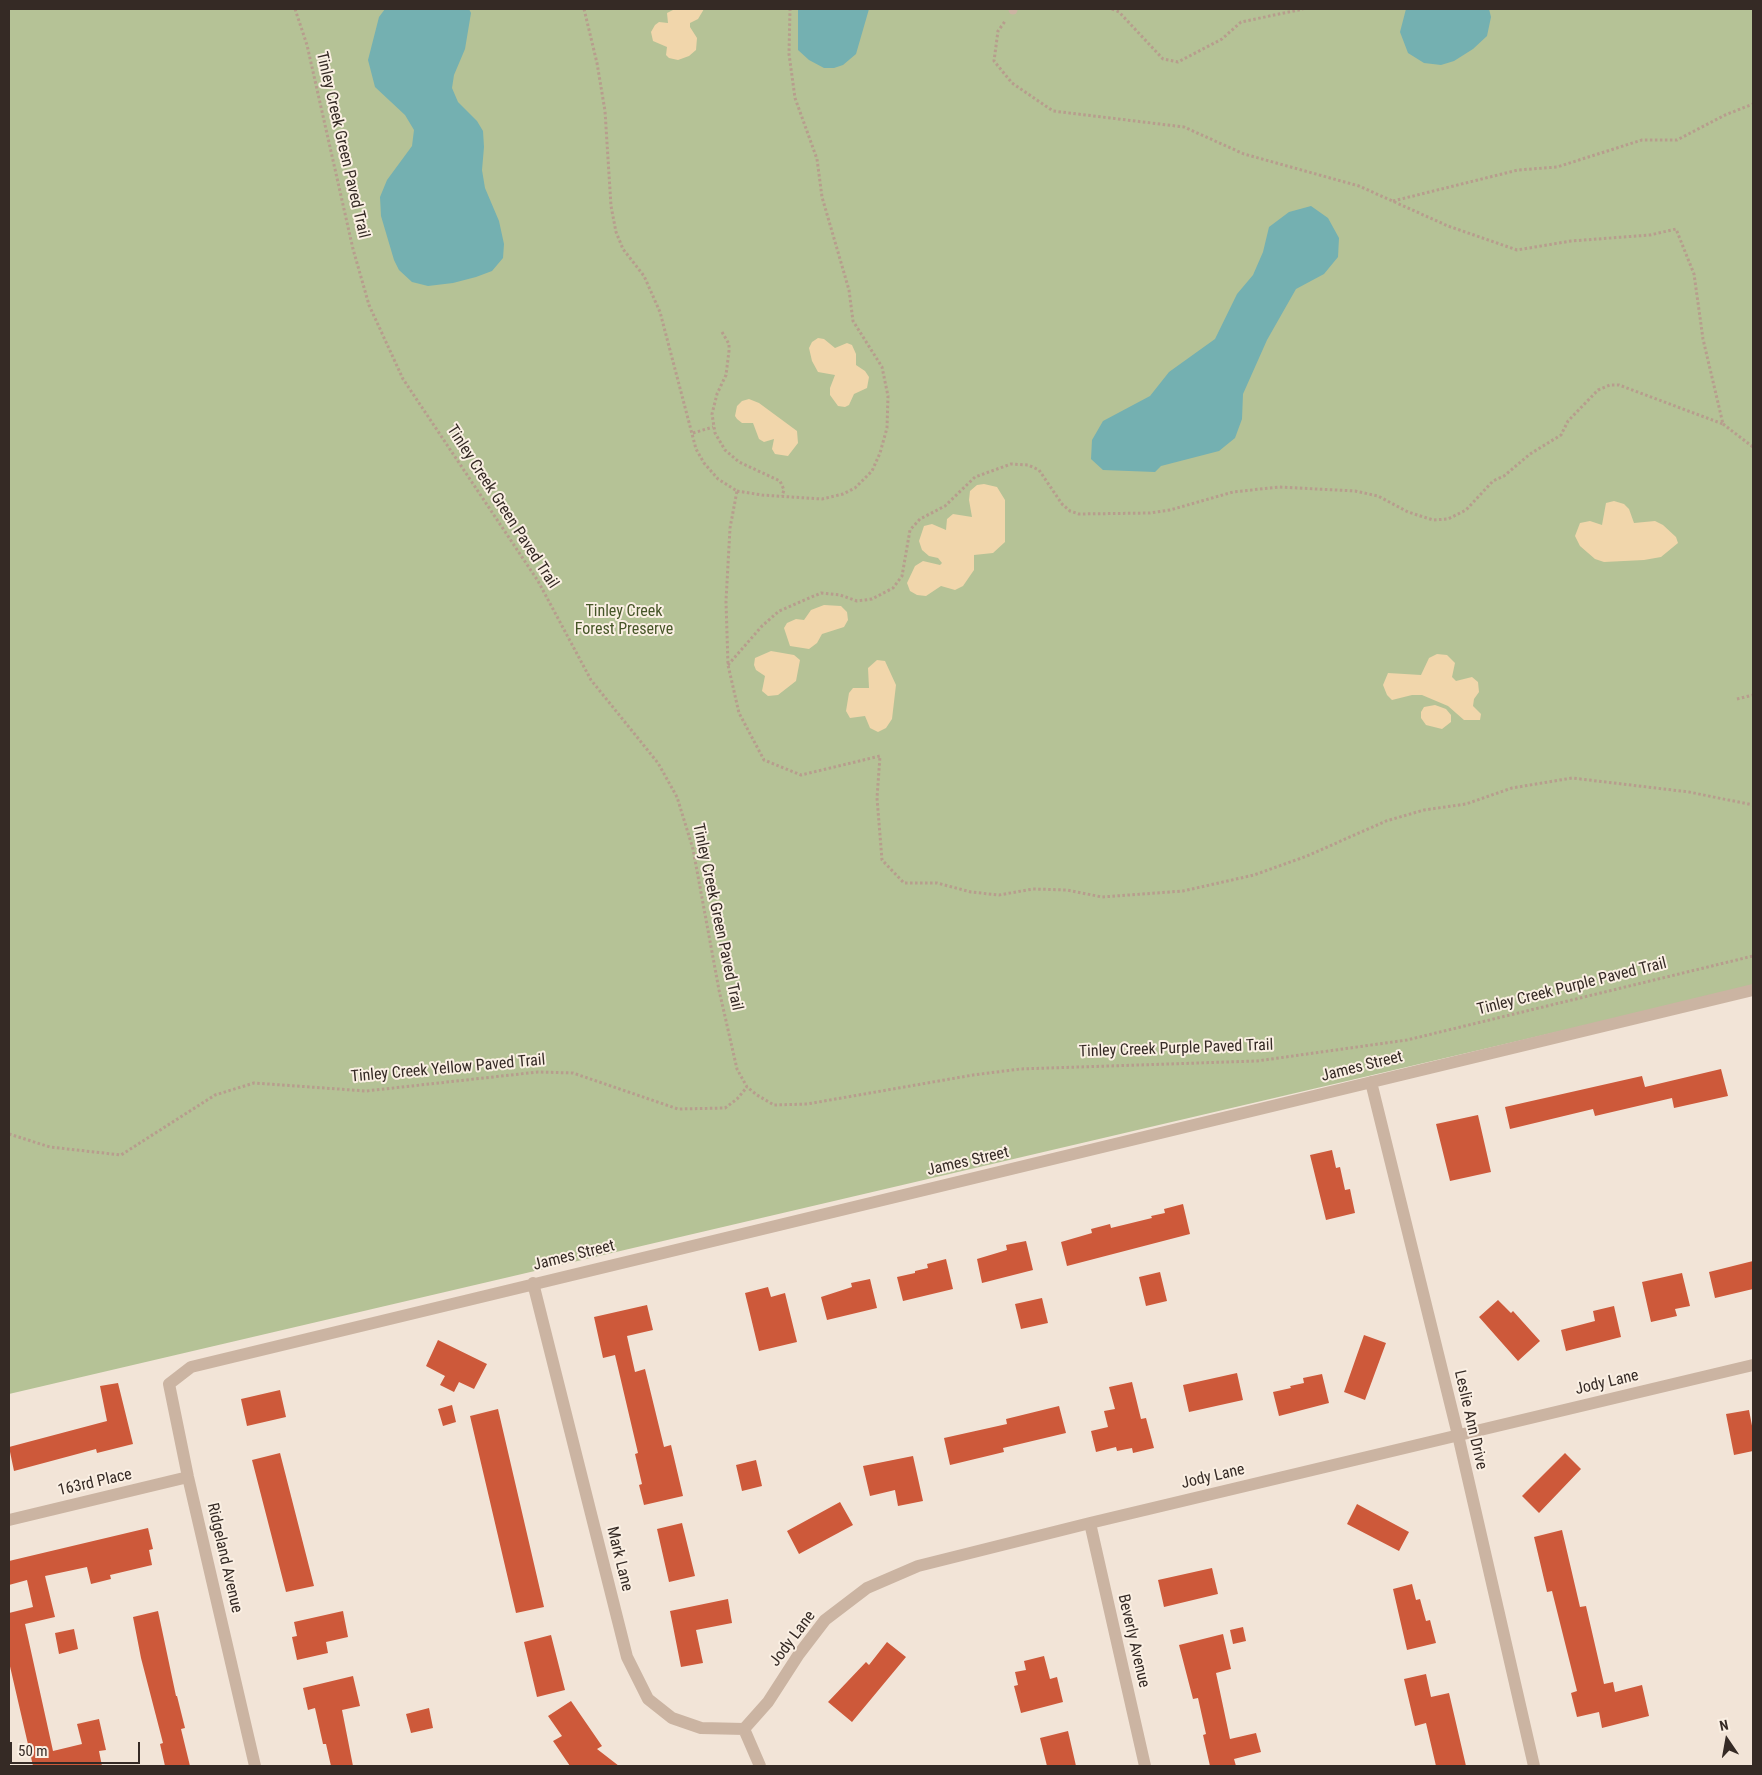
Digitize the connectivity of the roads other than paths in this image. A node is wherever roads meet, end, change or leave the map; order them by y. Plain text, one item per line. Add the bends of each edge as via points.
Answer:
1 (1753, 990) edge
2 (1370, 1082) junction
3 (533, 1283) junction
4 (1753, 1365) edge
5 (191, 1367) joint
6 (1458, 1435) junction
7 (188, 1477) junction
8 (9, 1520) edge
9 (1090, 1523) junction
10 (744, 1729) junction
11 (255, 1766) edge
12 (760, 1766) edge
13 (1145, 1766) edge
14 (1534, 1766) edge

1 - 2 street, James Street
2 - 3 street, James Street
2 - 6 street, Leslie Ann Drive
3 - 5 street, James Street
3 - 10 street, Mark Lane via 627,1657 648,1698 672,1718 701,1728
4 - 6 street, Jody Lane
5 - 7 street, Ridgeland Avenue via 169,1384
6 - 9 street, Jody Lane
6 - 14 street, Leslie Ann Drive
7 - 8 street, 163rd Place
7 - 11 street, Ridgeland Avenue
9 - 10 street, Jody Lane via 918,1566 867,1588 825,1620 768,1702
9 - 13 street, Beverly Avenue
10 - 12 street

